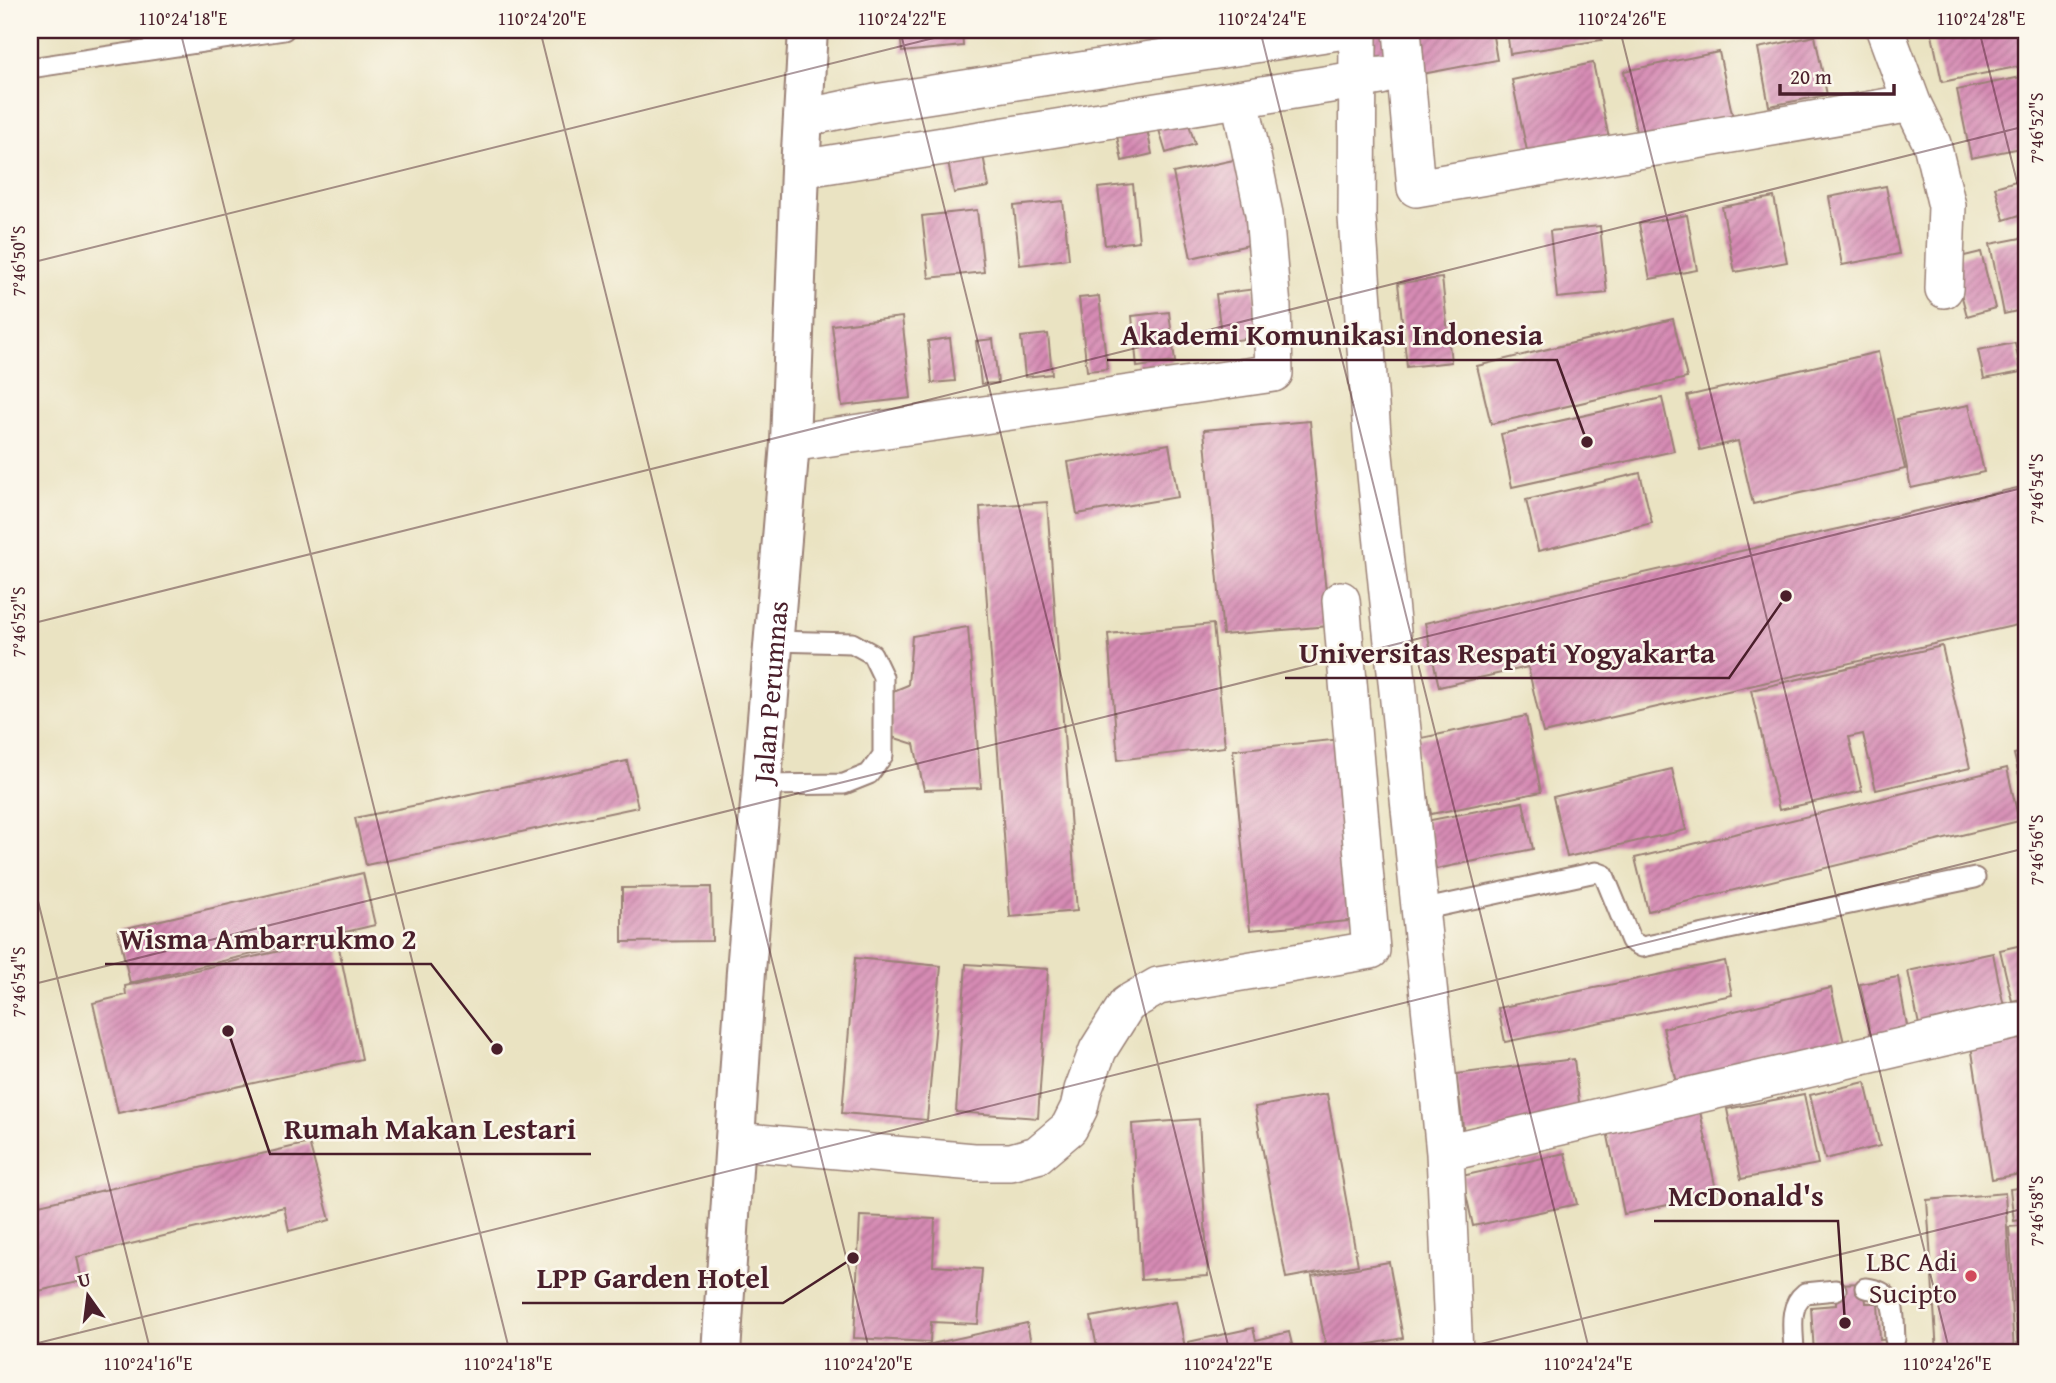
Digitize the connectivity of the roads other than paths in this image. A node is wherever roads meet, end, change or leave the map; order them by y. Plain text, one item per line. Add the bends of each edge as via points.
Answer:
1 (284, 30) edge
2 (808, 30) edge
3 (1345, 30) edge
4 (1359, 30) edge
5 (1402, 30) edge
6 (1885, 30) edge
7 (30, 68) edge
8 (1406, 72) junction
9 (1358, 80) junction
10 (1240, 99) junction
11 (1912, 103) junction
12 (803, 118) junction
13 (800, 169) junction
14 (1944, 289) dead end
15 (790, 443) junction
16 (1341, 600) dead end
17 (774, 641) junction
18 (762, 785) junction
19 (1975, 878) dead end
20 (1421, 910) junction
21 (2017, 1020) dead end
22 (735, 1141) junction
23 (1445, 1153) junction
24 (1865, 1288) dead end
25 (1836, 1290) dead end
26 (1895, 1339) dead end
27 (721, 1353) edge
28 (1454, 1353) edge
29 (1794, 1353) edge

1 - 7 lane
2 - 12 street, Jalan Perumnas
3 - 12 street
4 - 9 street
5 - 8 street
6 - 11 street
8 - 9 street
8 - 11 street via 1416,188
9 - 10 street
9 - 20 street via 1356,217 1372,435
10 - 13 street
10 - 15 street via 1264,214 1274,373
11 - 14 street via 1932,144 1947,206
12 - 13 street, Jalan Perumnas
13 - 15 street, Jalan Perumnas
15 - 17 street, Jalan Perumnas
16 - 22 street via 1371,950 1158,986 1127,1004 1098,1050 1069,1128 1037,1155 1011,1162 974,1162
17 - 18 street, Jalan Perumnas
17 - 18 lane via 852,643 872,654 883,677 883,755 869,774 845,784
18 - 22 street, Jalan Perumnas
19 - 20 lane via 1642,947 1631,941 1604,875 1596,872
20 - 23 street
21 - 23 street
22 - 27 street, Jalan Perumnas
23 - 28 street
24 - 26 lane via 1877,1289 1890,1299
25 - 29 lane via 1805,1293 1795,1304

